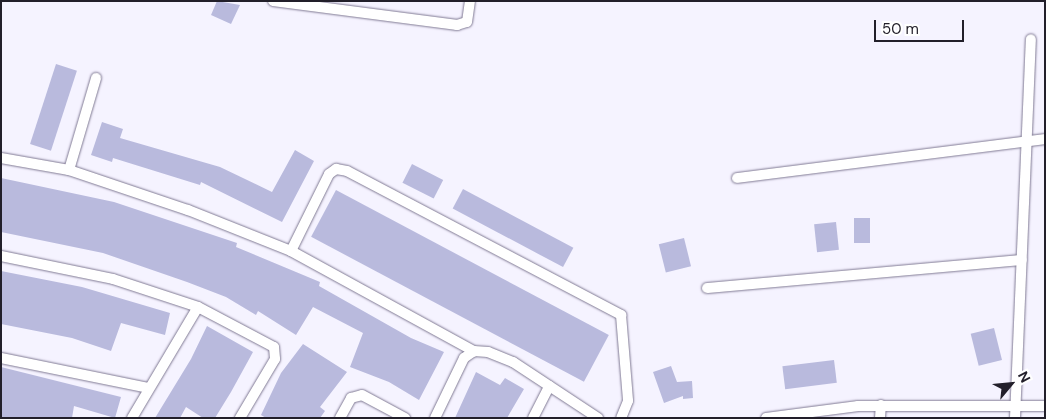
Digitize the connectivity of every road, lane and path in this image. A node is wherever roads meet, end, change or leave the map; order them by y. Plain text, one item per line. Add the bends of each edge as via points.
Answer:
1 (274, 1) edge
2 (470, 1) edge
3 (345, 6) edge
4 (1031, 38) dead end
5 (96, 78) dead end
6 (1045, 138) edge
7 (1027, 139) junction
8 (1, 158) edge
9 (70, 170) junction
10 (737, 178) dead end
11 (291, 251) junction
12 (1, 256) edge
13 (1022, 260) junction
14 (707, 288) dead end
15 (198, 308) junction
16 (474, 351) junction
17 (1, 358) edge
18 (549, 386) junction
19 (148, 388) junction
20 (882, 405) junction
21 (1016, 405) junction
22 (1045, 406) edge
23 (132, 418) edge
24 (240, 418) edge
25 (340, 418) edge
26 (405, 418) edge
27 (435, 418) edge
28 (533, 418) edge
29 (598, 418) edge
30 (621, 418) edge
31 (766, 418) edge
32 (880, 418) edge
33 (1015, 418) edge

1 - 3 street
2 - 3 street via 467,22 457,26
4 - 7 street
5 - 9 street
6 - 7 street
7 - 10 street
7 - 13 street
8 - 9 street
9 - 11 street via 188,210
11 - 16 street
11 - 30 street via 329,174 336,169 347,171 616,310 624,328 628,401
12 - 15 street via 113,279
13 - 14 street
13 - 21 street
15 - 19 street
15 - 24 street via 274,348 275,359
16 - 18 street via 488,352 513,362
16 - 27 street via 464,358
17 - 19 street
18 - 28 street
18 - 29 street
19 - 23 street
20 - 21 street
20 - 31 street
20 - 32 street
21 - 22 street
21 - 33 street
25 - 26 street via 351,398 362,395

